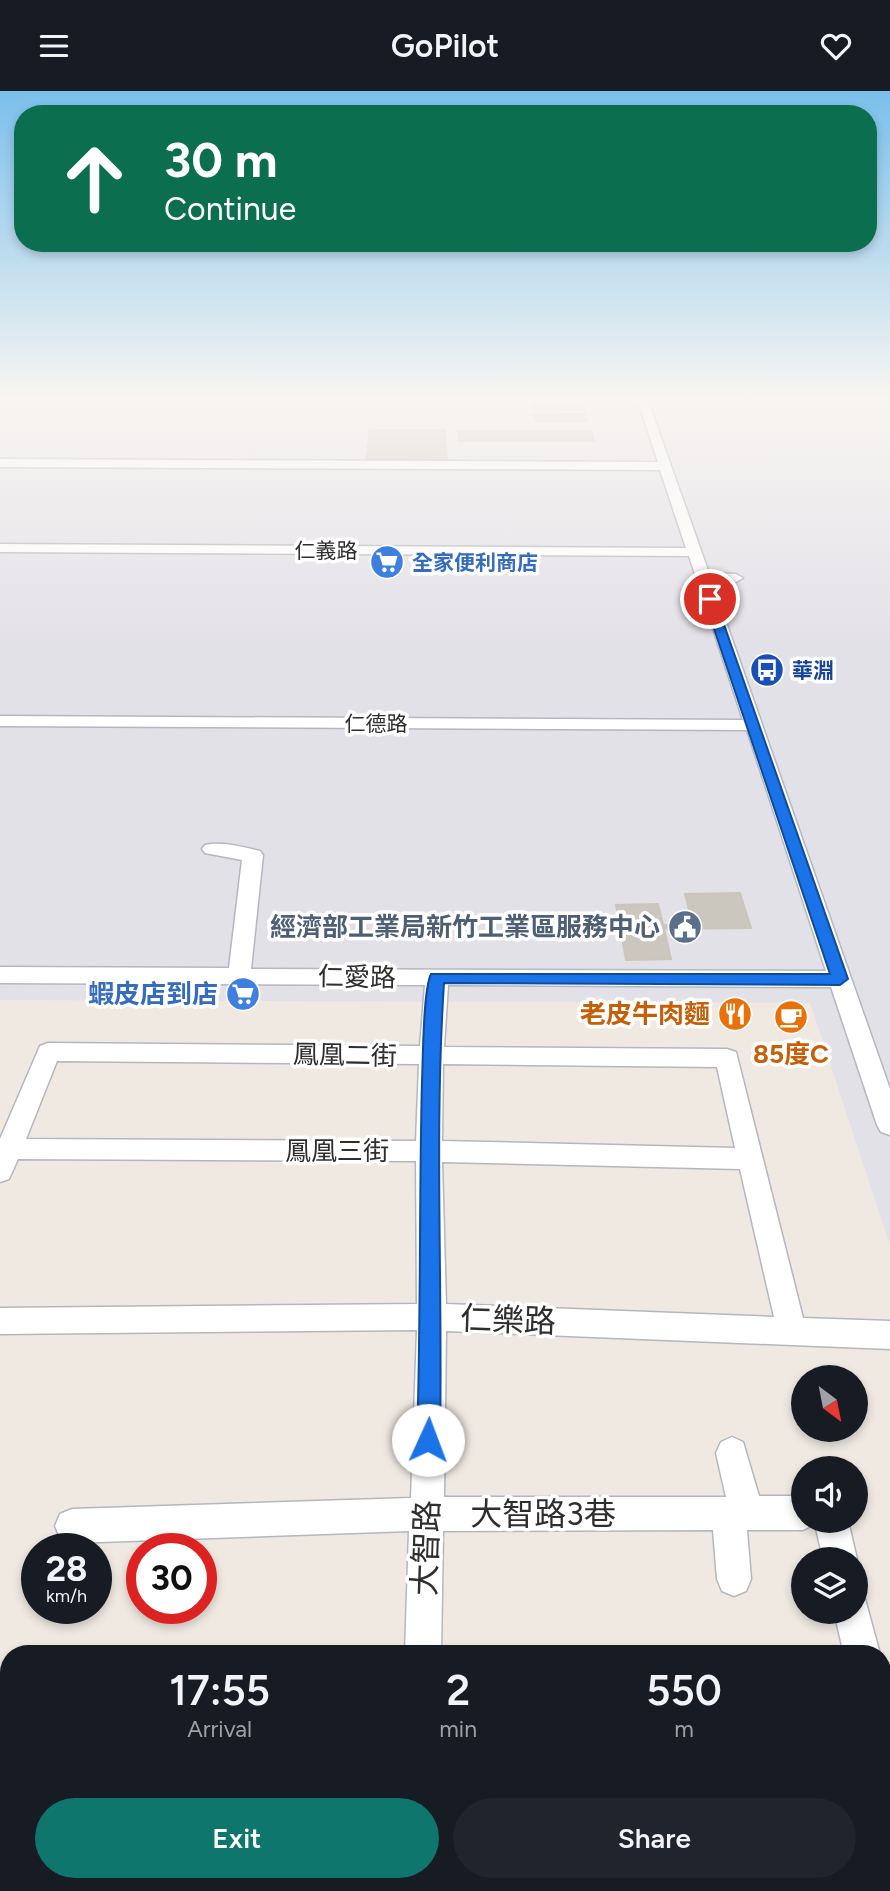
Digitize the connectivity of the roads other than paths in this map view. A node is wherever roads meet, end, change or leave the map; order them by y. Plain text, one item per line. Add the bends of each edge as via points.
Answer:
1 (668, 479) edge
2 (0, 548) edge
3 (693, 552) junction
4 (702, 577) junction
5 (736, 578) dead end
6 (0, 721) edge
7 (752, 725) junction
8 (212, 849) dead end
9 (0, 975) edge
10 (239, 976) junction
11 (437, 978) junction
12 (840, 979) junction
13 (431, 1056) junction
14 (890, 1125) edge
15 (429, 1151) junction
16 (750, 1159) junction
17 (4, 1160) edge
18 (432, 1317) junction
19 (0, 1321) edge
20 (792, 1332) junction
21 (890, 1335) edge
22 (732, 1453) dead end
23 (738, 1513) junction
24 (791, 1513) edge
25 (426, 1514) junction
26 (72, 1526) dead end
27 (734, 1579) dead end
28 (855, 1624) edge
29 (423, 1645) edge
30 (860, 1645) edge

1 - 3 street
2 - 3 street, 仁義路
3 - 4 street
4 - 5 street
4 - 7 street
6 - 7 street, 仁德路
7 - 12 street
8 - 10 street via 253,855
9 - 10 street, 仁愛路
10 - 11 street, 仁愛路
11 - 12 street, 仁愛路
11 - 13 street, 大智路
12 - 14 street
13 - 15 street, 大智路
13 - 16 street, 鳳凰二街 via 727,1059
13 - 17 street, 鳳凰二街 via 48,1052
15 - 16 street, 鳳凰三街
15 - 17 street, 鳳凰三街
15 - 18 street, 大智路
16 - 20 street
18 - 19 street, 仁樂路
18 - 20 street, 仁樂路
18 - 25 street, 大智路
20 - 21 street, 仁樂路
22 - 23 street
23 - 24 street, 大智路3巷
23 - 25 street, 大智路3巷
23 - 27 street
25 - 26 street, 大智路3巷
25 - 29 street, 大智路
28 - 30 street

